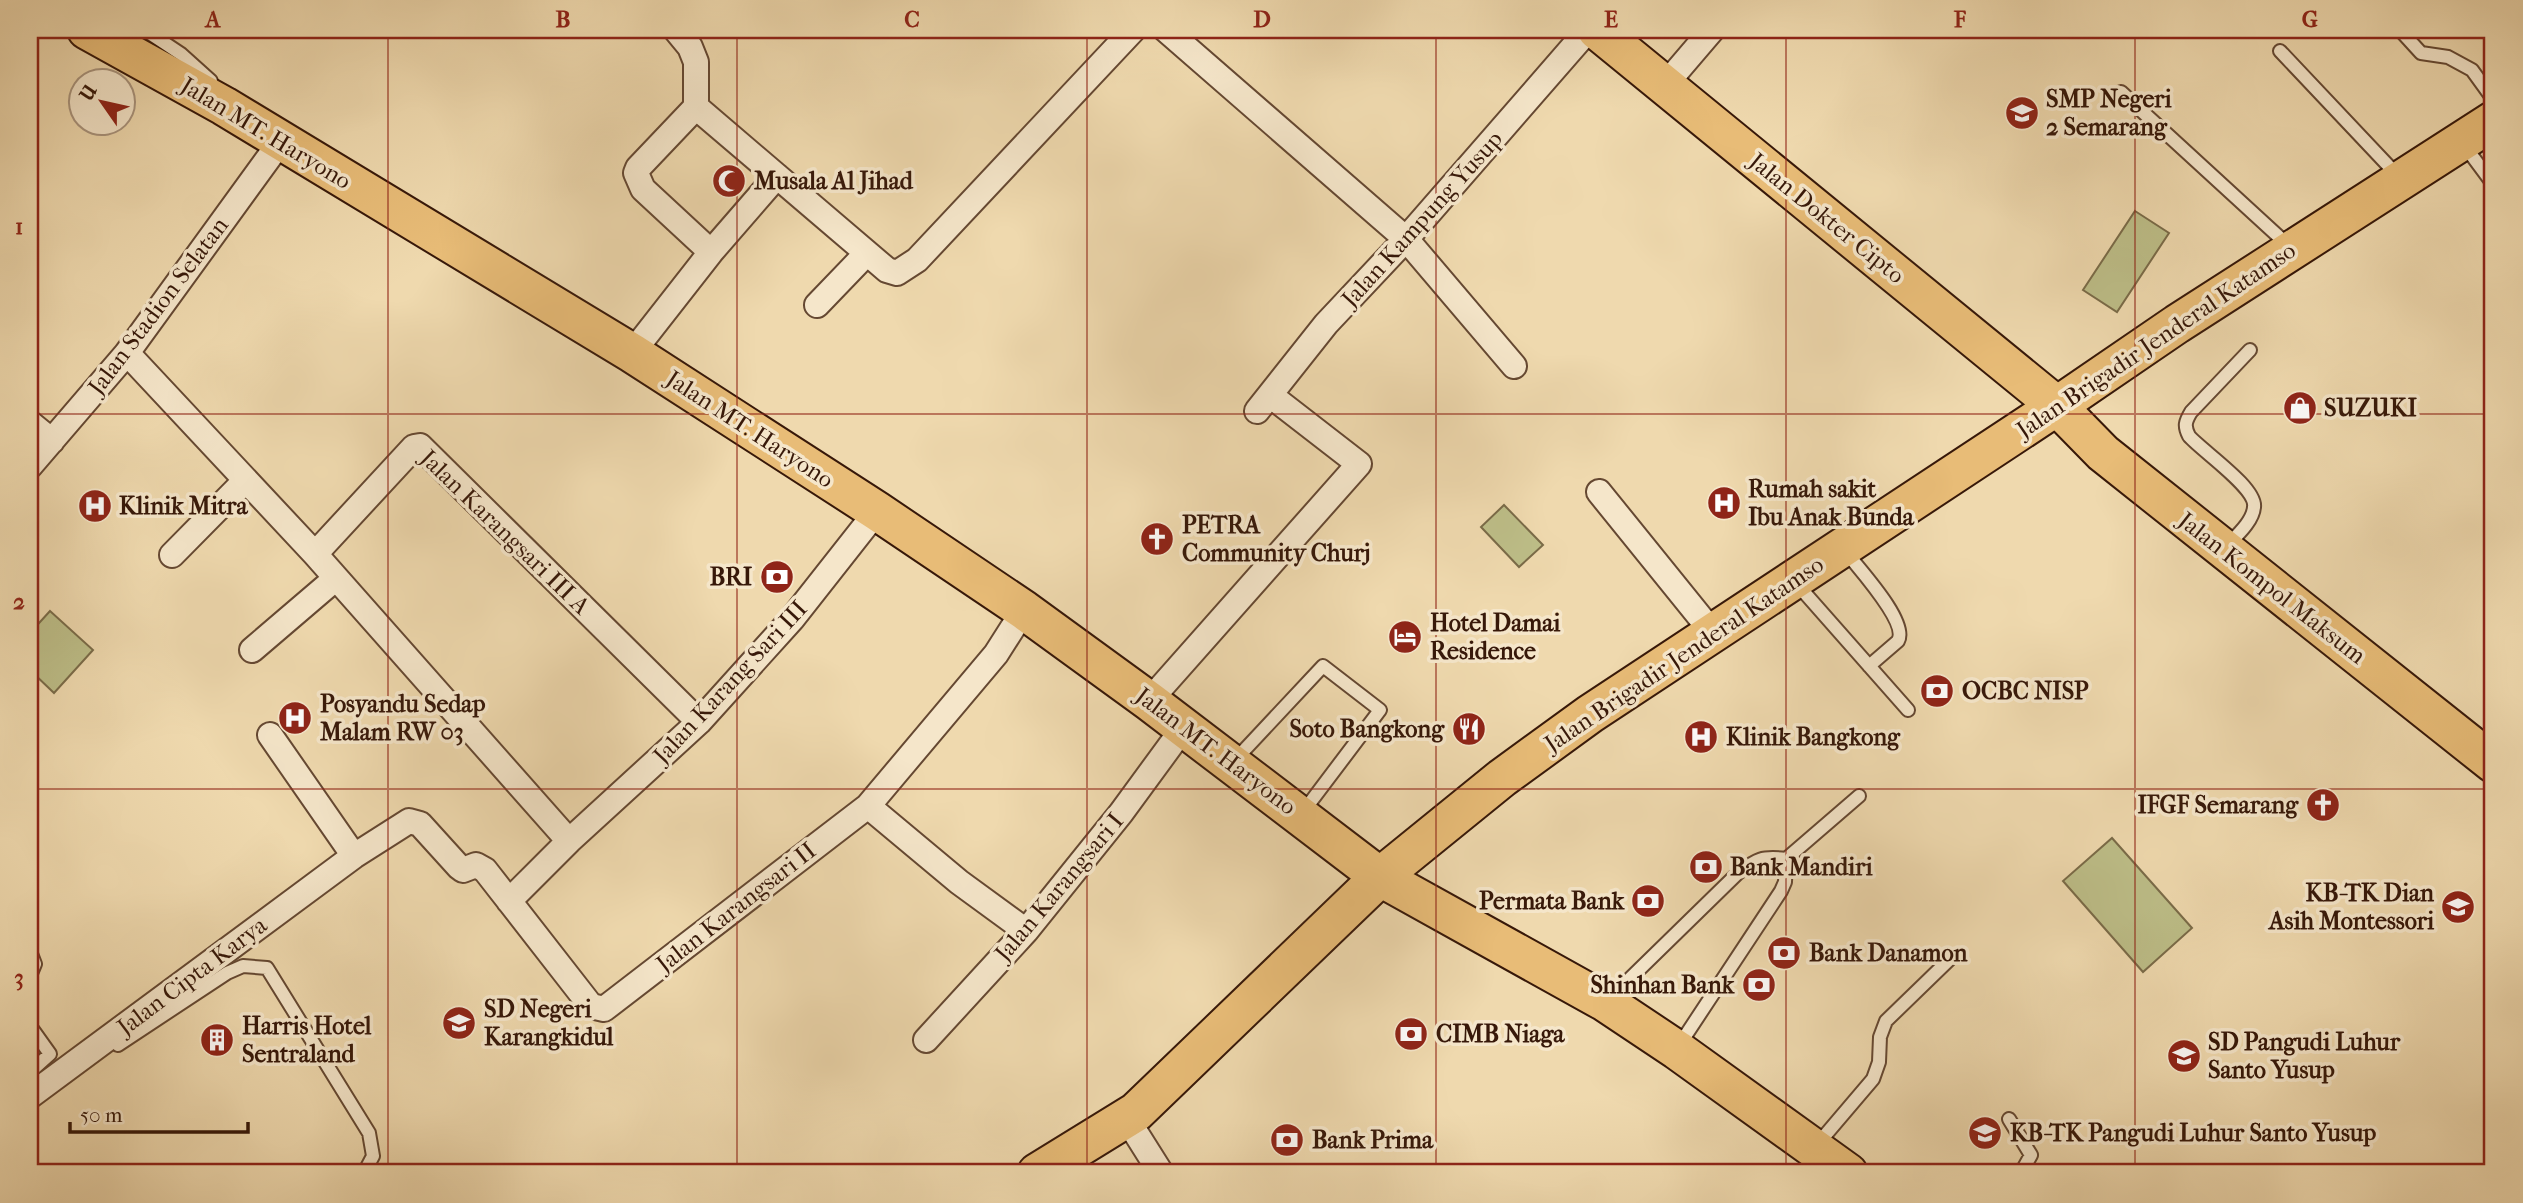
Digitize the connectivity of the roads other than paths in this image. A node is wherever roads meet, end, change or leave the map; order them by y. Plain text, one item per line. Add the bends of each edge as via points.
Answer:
1 (87, 30) edge
2 (676, 30) edge
3 (1133, 30) edge
4 (1166, 30) edge
5 (1588, 30) edge
6 (1597, 30) edge
7 (1712, 30) edge
8 (2400, 30) edge
9 (130, 39) edge
10 (2280, 51) dead end
11 (1665, 85) junction
12 (2122, 92) dead end
13 (2493, 99) edge
14 (696, 107) junction
15 (2493, 121) edge
16 (281, 141) junction
17 (2462, 141) junction
18 (777, 176) junction
19 (2401, 180) junction
20 (2493, 184) edge
21 (1406, 239) junction
22 (2292, 249) junction
23 (711, 253) junction
24 (867, 253) junction
25 (817, 305) dead end
26 (2250, 350) dead end
27 (127, 353) junction
28 (632, 353) junction
29 (1514, 366) dead end
30 (2057, 406) junction
31 (30, 423) edge
32 (52, 441) junction
33 (30, 466) edge
34 (245, 481) junction
35 (1599, 492) dead end
36 (877, 511) junction
37 (1843, 548) junction
38 (2224, 550) junction
39 (315, 554) junction
40 (172, 555) dead end
41 (335, 579) junction
42 (1793, 580) junction
43 (1024, 610) junction
44 (1713, 633) junction
45 (252, 650) dead end
46 (1869, 666) junction
47 (1149, 701) junction
48 (1908, 710) dead end
49 (699, 722) junction
50 (1184, 727) junction
51 (270, 735) dead end
52 (1232, 763) junction
53 (2493, 763) edge
54 (1859, 796) dead end
55 (868, 806) junction
56 (1301, 815) junction
57 (569, 841) junction
58 (354, 856) junction
59 (1786, 859) junction
60 (1380, 877) junction
61 (509, 901) junction
62 (1026, 931) junction
63 (30, 951) edge
64 (1952, 957) dead end
65 (30, 976) edge
66 (1605, 1002) junction
67 (30, 1026) edge
68 (926, 1040) dead end
69 (1676, 1050) junction
70 (30, 1072) edge
71 (30, 1096) edge
72 (30, 1104) edge
73 (1131, 1116) junction
74 (2009, 1119) dead end
75 (1813, 1149) junction
76 (364, 1173) edge
77 (1037, 1173) edge
78 (1161, 1173) edge
79 (1848, 1173) edge
80 (2021, 1173) edge

1 - 9 main road, Jalan MT. Haryono
2 - 14 street via 696,62
3 - 24 street via 917,260 897,273
4 - 21 street
5 - 21 street, Jalan Kampung Yusup
6 - 11 main road, Jalan Dokter Cipto
7 - 11 street
8 - 13 lane via 2421,53 2448,57 2472,70
9 - 16 main road, Jalan MT. Haryono
10 - 19 lane
11 - 30 main road, Jalan Dokter Cipto
12 - 22 lane
14 - 18 street
14 - 23 street via 636,173 643,189
15 - 17 main road, Jalan Brigadir Jenderal Katamso
16 - 27 street, Jalan Stadion Selatan
16 - 28 main road, Jalan MT. Haryono
17 - 19 main road, Jalan Brigadir Jenderal Katamso
17 - 20 lane
18 - 23 street
18 - 24 street
19 - 22 main road, Jalan Brigadir Jenderal Katamso
21 - 29 street
21 - 47 street, Jalan Kampung Yusup via 1326,324 1263,403 1359,464
22 - 30 main road, Jalan Brigadir Jenderal Katamso
23 - 28 street
24 - 25 street
26 - 38 lane via 2185,421 2189,436 2253,499 2255,508
27 - 32 street, Jalan Stadion Selatan
27 - 34 street
28 - 36 main road, Jalan MT. Haryono
30 - 37 main road, Jalan Brigadir Jenderal Katamso
30 - 38 main road, Jalan Kompol Maksum via 2103,453
31 - 32 street
32 - 33 street, Jalan Stadion Selatan
34 - 39 street
34 - 40 street
35 - 44 street
36 - 43 main road, Jalan MT. Haryono
36 - 49 street, Jalan Karang Sari III via 792,620
37 - 42 main road, Jalan Brigadir Jenderal Katamso
37 - 46 lane via 1901,628 1898,641
38 - 53 main road, Jalan Kompol Maksum
39 - 41 street
39 - 49 street, Jalan Karangsari III A via 414,447 424,447
41 - 45 street
41 - 57 street
42 - 44 main road, Jalan Brigadir Jenderal Katamso
42 - 46 lane
43 - 47 main road, Jalan MT. Haryono
43 - 55 street, Jalan Karangsari II via 996,654
44 - 60 main road, Jalan Brigadir Jenderal Katamso via 1502,778
46 - 48 lane
47 - 50 main road, Jalan MT. Haryono
49 - 57 street, Jalan Karang Sari III
50 - 52 main road, Jalan MT. Haryono
50 - 62 street, Jalan Karangsari I
51 - 58 street
52 - 56 main road, Jalan MT. Haryono
52 - 56 lane via 1323,666 1380,710
54 - 59 lane
55 - 61 street, Jalan Karangsari II via 604,1009 591,1006
55 - 62 street
56 - 60 main road, Jalan MT. Haryono
57 - 61 street, Jalan Karang Sari III
58 - 61 street, Jalan Cipta Karya via 402,824 415,821 463,870 480,866
58 - 71 street, Jalan Cipta Karya
59 - 66 lane via 1765,857 1738,873
59 - 69 lane via 1781,891
60 - 66 main road, Jalan MT. Haryono
60 - 73 main road, Jalan Brigadir Jenderal Katamso
62 - 68 street, Jalan Karangsari I
63 - 65 lane via 35,964
64 - 75 lane via 1886,1021 1873,1079
66 - 69 main road, Jalan MT. Haryono
67 - 70 lane via 50,1054
69 - 75 main road, Jalan MT. Haryono
72 - 76 lane via 227,973 243,966 267,968 369,1133 373,1156
73 - 77 main road, Jalan Brigadir Jenderal Katamso
73 - 78 street
74 - 80 lane via 2031,1155
75 - 79 main road, Jalan MT. Haryono

